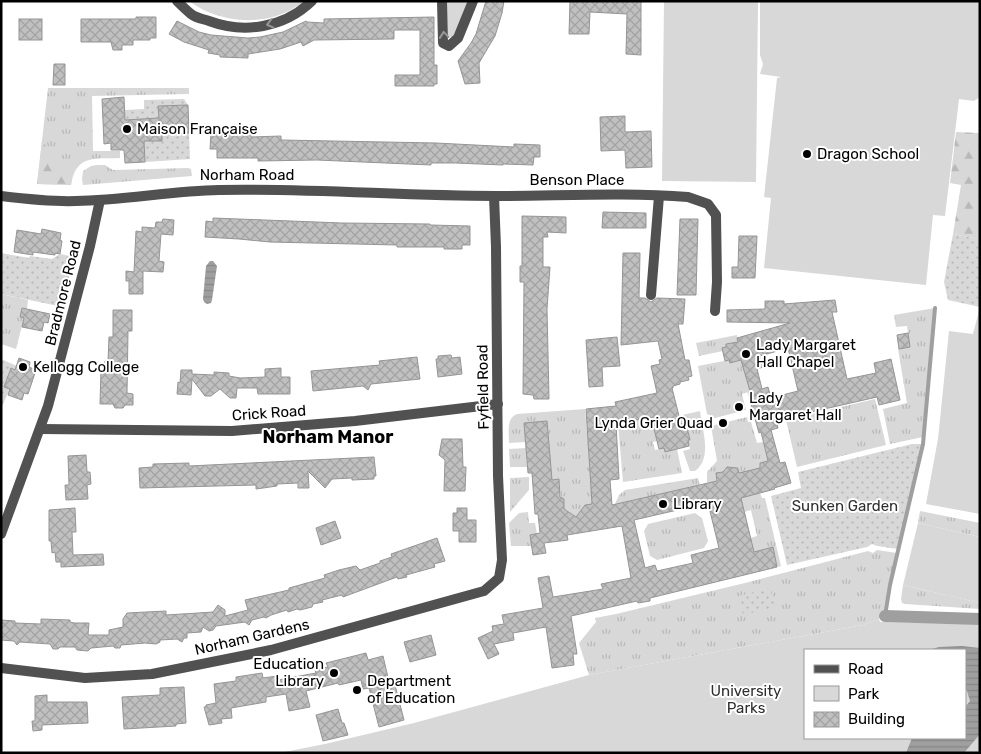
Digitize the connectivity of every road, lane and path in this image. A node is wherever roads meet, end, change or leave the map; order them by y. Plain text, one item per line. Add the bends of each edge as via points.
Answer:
1 (176, 1) edge
2 (312, 1) edge
3 (442, 1) edge
4 (473, 1) edge
5 (1, 196) edge
6 (494, 196) junction
7 (659, 196) junction
8 (100, 200) junction
9 (651, 295) dead end
10 (715, 311) dead end
11 (498, 404) junction
12 (40, 429) junction
13 (1, 534) edge
14 (498, 578) joint
15 (1, 668) edge

2 -> 1 street via 289,18 249,29 223,26 192,15
4 -> 3 street via 458,38 450,46 443,43
5 - 8 street, Norham Road via 28,200
6 - 7 street, Benson Place
6 - 8 street, Norham Road via 258,189 200,190
6 - 11 street, Fyfield Road
7 - 9 street
7 - 10 street, Benson Place via 698,199 708,204 716,214
8 - 12 street, Bradmore Road via 60,366
11 - 12 street, Crick Road via 356,422 232,431
11 - 14 street, Fyfield Road via 502,560
12 - 13 street, Bradmore Road
14 - 15 street, Norham Gardens via 484,591 308,640 152,674 85,678

